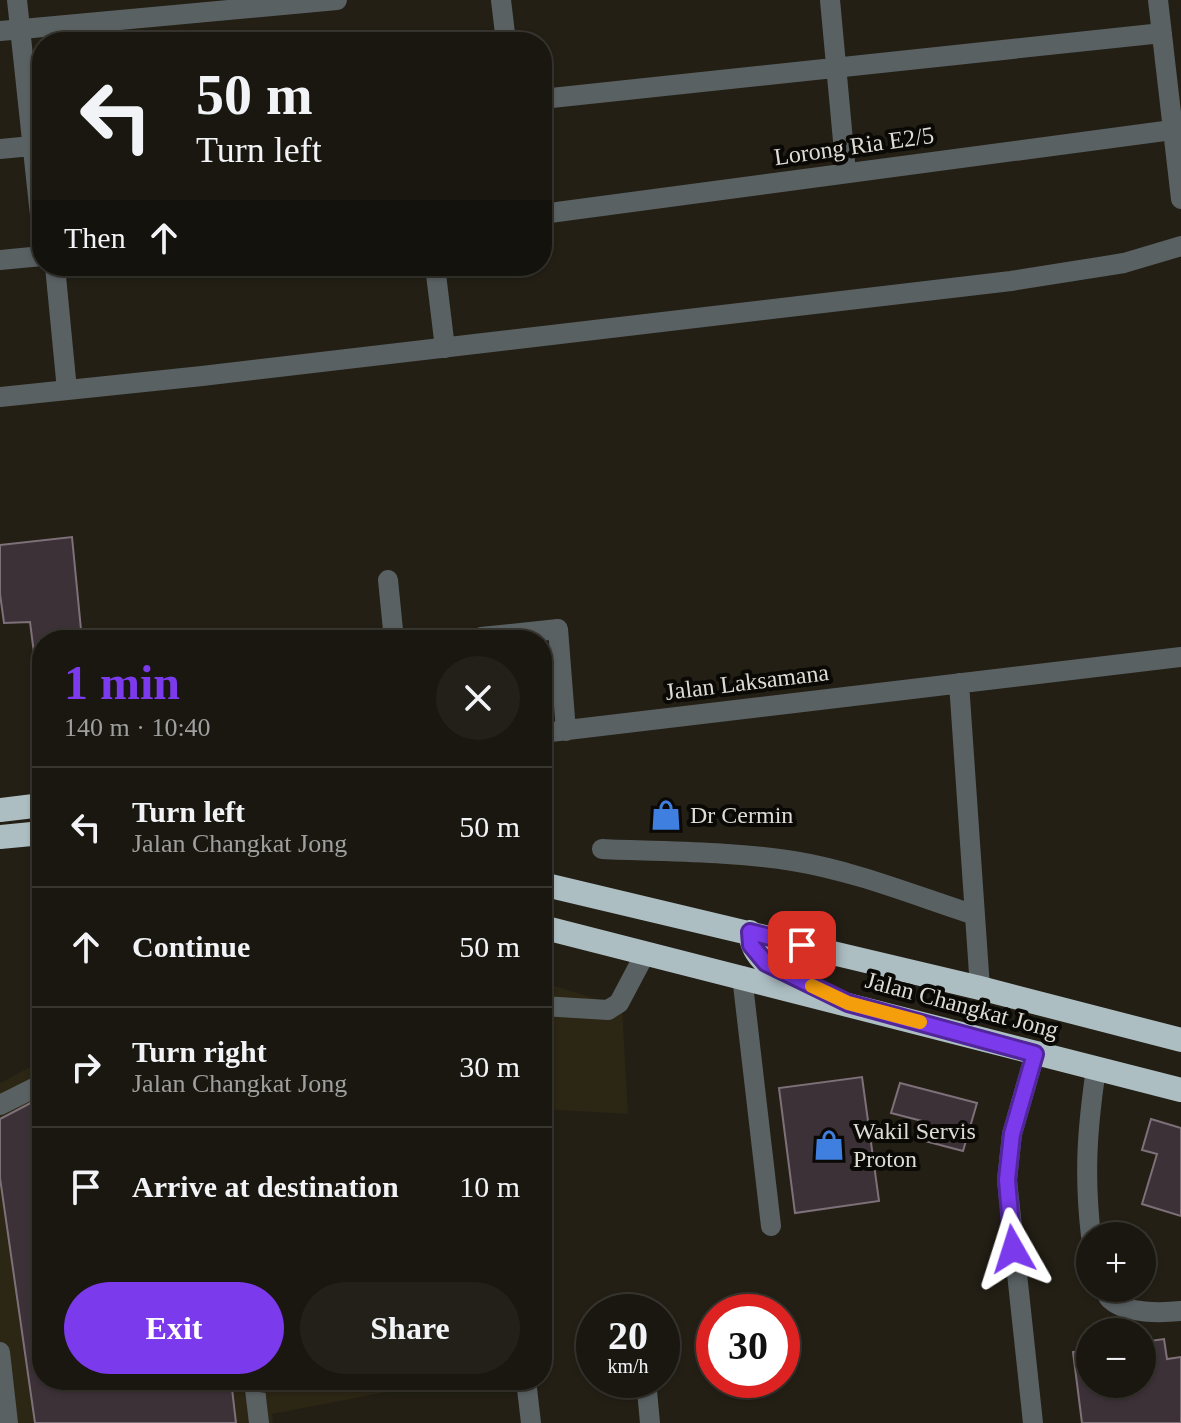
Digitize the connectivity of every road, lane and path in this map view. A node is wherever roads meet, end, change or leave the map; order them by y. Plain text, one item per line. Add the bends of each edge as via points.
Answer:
1 (17, 0) edge
2 (337, 0) edge
3 (501, 0) edge
4 (830, 0) edge
5 (1158, 0) edge
6 (250, 4) edge
7 (10, 30) edge
8 (505, 32) edge
9 (1162, 33) junction
10 (836, 68) junction
11 (552, 98) edge
12 (32, 125) edge
13 (1172, 130) junction
14 (32, 146) edge
15 (0, 149) edge
16 (846, 173) junction
17 (1181, 199) edge
18 (552, 213) edge
19 (1181, 246) edge
20 (32, 257) edge
21 (0, 260) edge
22 (56, 276) edge
23 (436, 276) edge
24 (445, 348) junction
25 (67, 390) junction
26 (0, 397) edge
27 (388, 580) dead end
28 (393, 630) edge
29 (548, 630) edge
30 (1181, 657) edge
31 (959, 683) junction
32 (566, 731) junction
33 (552, 732) edge
34 (32, 806) edge
35 (0, 810) edge
36 (32, 834) edge
37 (0, 837) edge
38 (602, 849) dead end
39 (552, 886) edge
40 (975, 915) junction
41 (552, 930) edge
42 (750, 932) junction
43 (574, 935) junction
44 (552, 938) edge
45 (646, 952) junction
46 (742, 976) junction
47 (980, 988) junction
48 (848, 1003) junction
49 (552, 1007) edge
50 (1181, 1040) edge
51 (1035, 1054) junction
52 (1096, 1069) junction
53 (32, 1089) edge
54 (1181, 1090) edge
55 (0, 1105) edge
56 (1089, 1222) edge
57 (771, 1226) dead end
58 (1116, 1302) edge
59 (1181, 1311) edge
60 (0, 1352) edge
61 (255, 1390) edge
62 (527, 1390) edge
63 (648, 1398) edge
64 (8, 1423) edge
65 (259, 1423) edge
66 (531, 1423) edge
67 (650, 1423) edge
68 (1033, 1423) edge

1 - 7 street
2 - 6 street
3 - 8 street
4 - 10 street
5 - 9 street
6 - 7 street
7 - 12 street
9 - 10 street
9 - 13 street
10 - 11 street
10 - 16 street
13 - 16 street, Lorong Ria E2/5
13 - 17 street
14 - 15 street
16 - 18 street, Lorong Ria E2/5
19 - 24 street via 1124,263 1011,281
20 - 21 street
22 - 25 street
23 - 24 street
24 - 25 street
25 - 26 street
27 - 28 street
29 - 32 street via 558,629
30 - 31 street, Jalan Laksamana
31 - 32 street, Jalan Laksamana
31 - 40 street
32 - 33 street, Jalan Laksamana
34 - 35 highway
36 - 37 highway
38 - 40 street via 794,861
39 - 42 highway, Jalan Changkat Jong
40 - 47 street
41 - 43 highway, Jalan Changkat Jong
42 - 47 highway, Jalan Changkat Jong
42 - 48 highway via 751,945 766,963
43 - 44 street
43 - 45 highway, Jalan Changkat Jong
45 - 46 highway, Jalan Changkat Jong
45 - 49 street via 619,1003 608,1010
46 - 48 highway, Jalan Changkat Jong
46 - 57 street
47 - 50 highway, Jalan Changkat Jong
48 - 51 highway, Jalan Changkat Jong
51 - 52 highway, Jalan Changkat Jong
51 - 68 street via 1012,1134 1007,1180
52 - 54 highway, Jalan Changkat Jong
52 - 56 street via 1085,1186
53 - 55 street
58 - 59 street via 1156,1314
60 - 64 street
61 - 65 street
62 - 66 street
63 - 67 street

